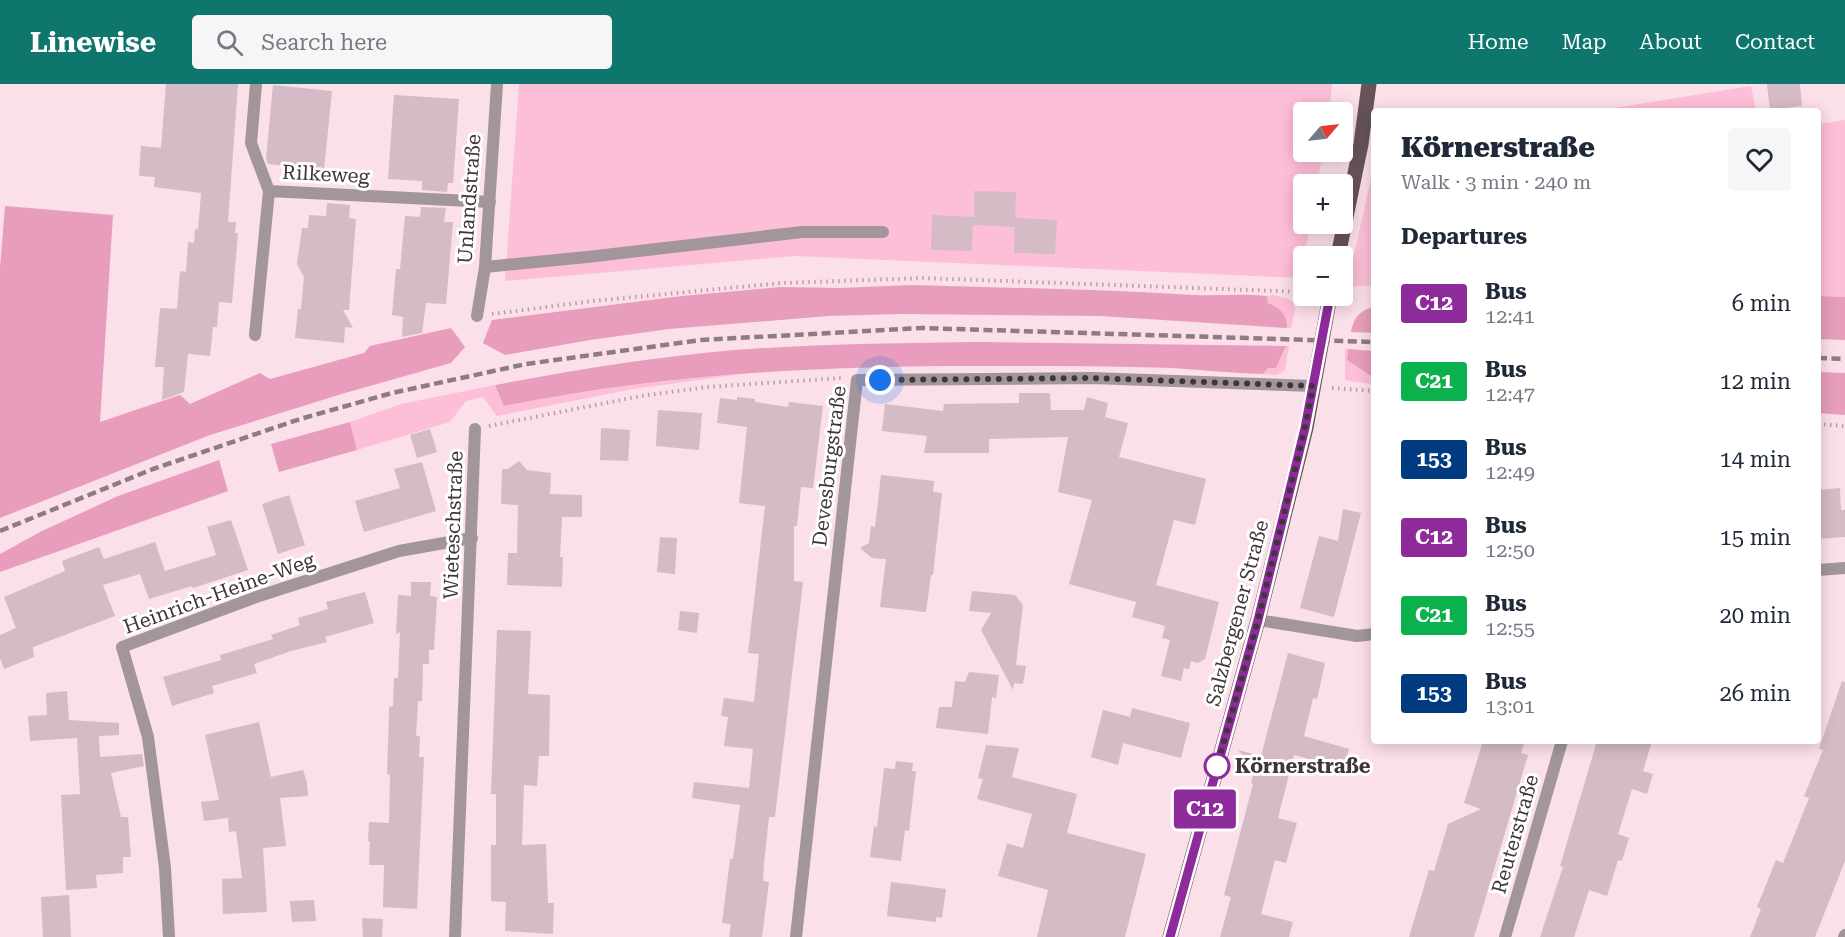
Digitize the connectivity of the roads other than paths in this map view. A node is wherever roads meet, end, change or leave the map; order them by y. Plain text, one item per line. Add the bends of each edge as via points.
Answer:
1 (256, 84) edge
2 (497, 84) edge
3 (1369, 84) edge
4 (269, 191) junction
5 (490, 202) junction
6 (883, 232) dead end
7 (1340, 246) edge
8 (485, 267) junction
9 (1328, 306) edge
10 (477, 316) road end
11 (255, 335) dead end
12 (1313, 386) junction
13 (476, 429) road end
14 (472, 538) junction
15 (1845, 568) edge
16 (1821, 570) edge
17 (1258, 620) junction
18 (1371, 634) edge
19 (1561, 744) edge
20 (169, 937) edge
21 (455, 937) edge
22 (796, 937) edge
23 (1170, 937) edge
24 (1505, 937) edge

1 - 4 street via 251,143
2 - 5 street, Unlandstraße
3 - 7 main road
4 - 5 street, Rilkeweg
4 - 11 street, Rilkeweg
5 - 8 street, Unlandstraße
6 - 8 street via 802,232
8 - 10 street, Unlandstraße
9 - 12 main road, Salzbergener Straße
12 - 17 main road, Salzbergener Straße
12 - 22 street, Devesburgstraße via 1092,378 856,380
13 - 14 street, Wieteschstraße
14 - 20 street, Heinrich-Heine-Weg via 399,551 259,596 122,647 148,737 165,868
14 - 21 street, Wieteschstraße
15 - 16 street
17 - 18 street via 1357,636
17 - 23 main road, Salzbergener Straße
19 - 24 street, Reuterstraße

